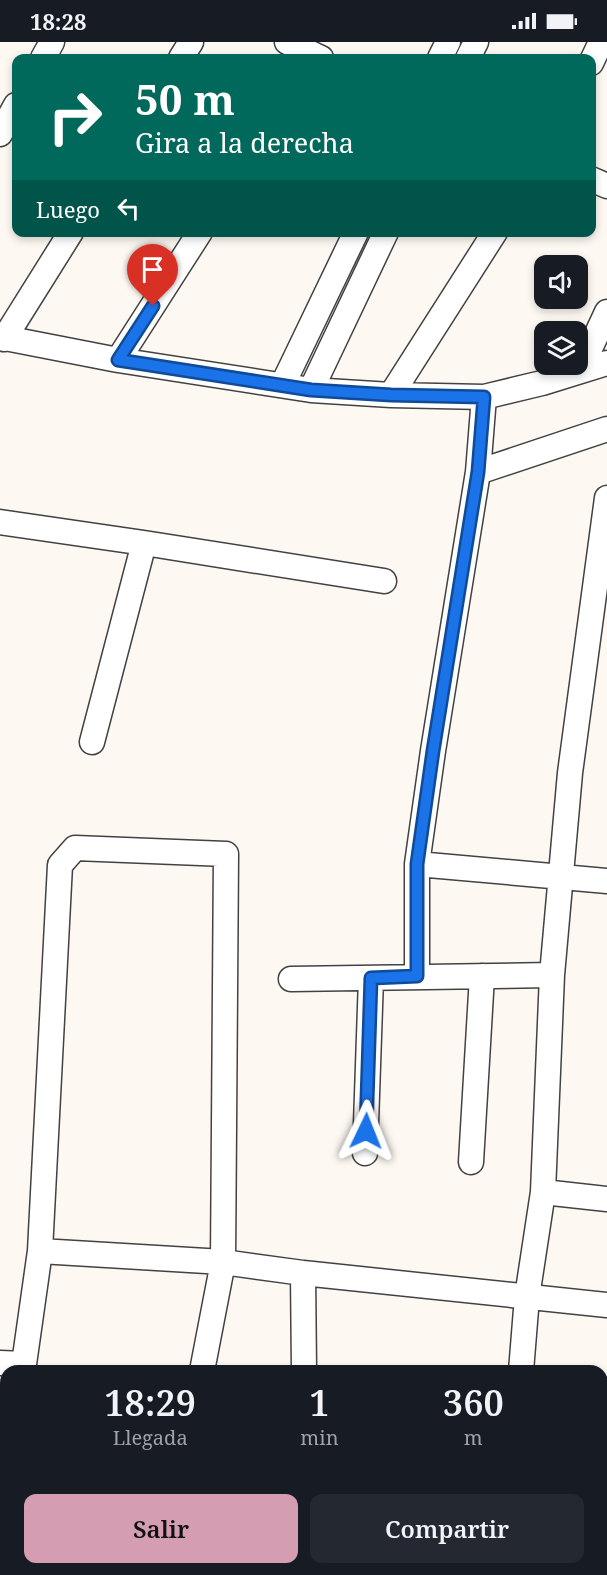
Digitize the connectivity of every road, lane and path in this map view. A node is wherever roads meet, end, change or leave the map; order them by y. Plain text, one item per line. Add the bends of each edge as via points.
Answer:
1 (287, 42) edge
2 (316, 53) edge
3 (12, 112) edge
4 (0, 134) edge
5 (68, 237) edge
6 (197, 237) edge
7 (354, 237) edge
8 (384, 237) edge
9 (492, 237) edge
10 (607, 312) edge
11 (2, 338) edge
12 (588, 353) edge
13 (118, 360) junction
14 (607, 363) edge
15 (588, 368) edge
16 (565, 375) edge
17 (283, 384) junction
18 (311, 390) junction
19 (391, 395) junction
20 (484, 397) junction
21 (607, 429) edge
22 (478, 472) junction
23 (607, 498) edge
24 (0, 522) edge
25 (144, 543) junction
26 (384, 581) dead end
27 (92, 742) dead end
28 (417, 864) junction
29 (561, 878) junction
30 (607, 881) edge
31 (552, 975) junction
32 (417, 976) junction
33 (482, 976) junction
34 (371, 978) junction
35 (291, 979) dead end
36 (365, 1153) dead end
37 (471, 1162) dead end
38 (543, 1192) junction
39 (607, 1199) edge
40 (40, 1251) junction
41 (223, 1262) junction
42 (303, 1273) junction
43 (527, 1297) junction
44 (607, 1305) edge
45 (23, 1365) edge
46 (203, 1365) edge
47 (304, 1365) edge
48 (521, 1365) edge
49 (562, 1575) edge
50 (574, 1575) edge

1 - 2 street
3 - 4 street
5 - 11 street
6 - 13 street
7 - 17 street
8 - 18 street
9 - 19 street
10 - 12 street
11 - 13 street
13 - 17 street
14 - 15 street
16 - 20 street
17 - 18 street
18 - 19 street
19 - 20 street
20 - 22 street
21 - 22 street
22 - 28 street
23 - 29 street via 570,773
24 - 25 street
25 - 26 street
25 - 27 street
28 - 29 street
28 - 32 street
29 - 30 street
29 - 31 street
31 - 33 street
31 - 38 street
32 - 33 street
32 - 34 street
33 - 37 street
34 - 35 street
34 - 36 street
38 - 39 street
38 - 43 street
40 - 41 street
40 - 41 street via 60,865 75,848 226,854
40 - 45 street
41 - 42 street
41 - 46 street
42 - 43 street
42 - 47 street
43 - 44 street
43 - 48 street
49 - 50 street

